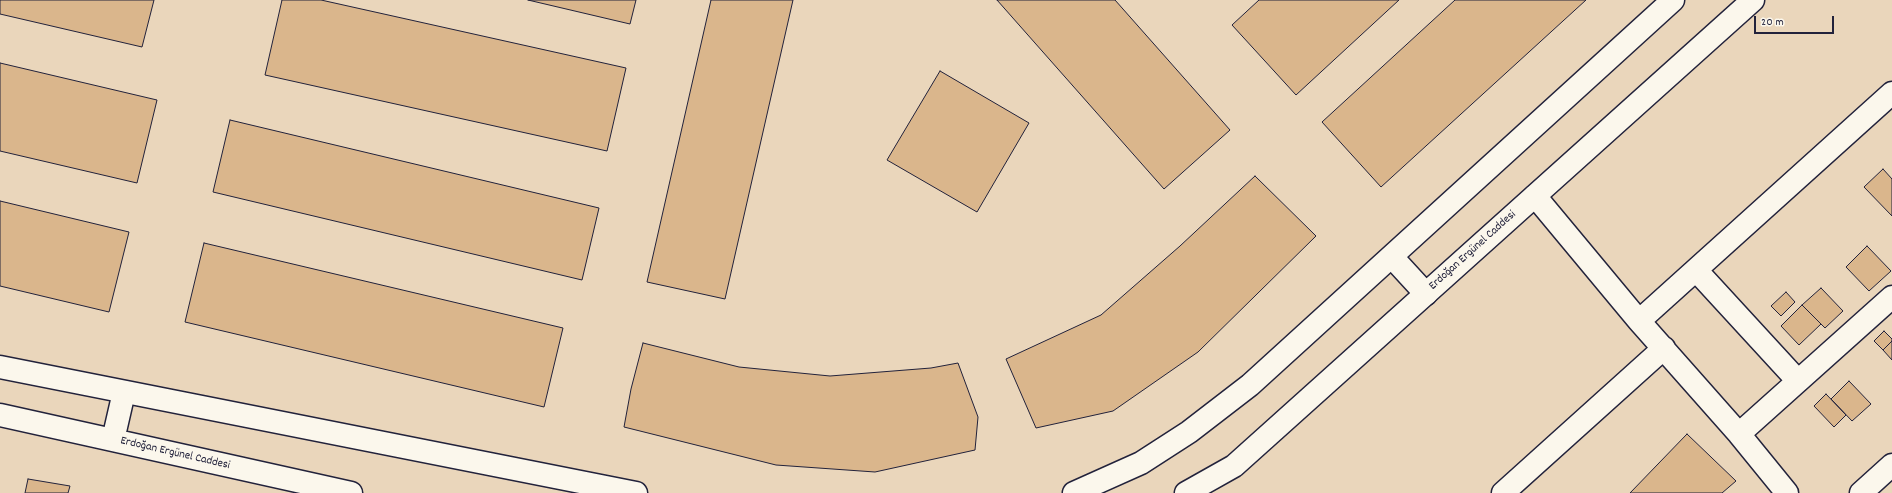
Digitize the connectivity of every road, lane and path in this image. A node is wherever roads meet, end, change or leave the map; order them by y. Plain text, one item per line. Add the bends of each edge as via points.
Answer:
1 (1673, 0) edge
2 (1752, 0) edge
3 (1892, 93) edge
4 (1535, 196) junction
5 (1392, 257) junction
6 (1696, 270) junction
7 (1426, 294) junction
8 (1892, 297) edge
9 (1639, 321) junction
10 (1664, 348) junction
11 (0, 367) edge
12 (1798, 381) junction
13 (124, 392) junction
14 (0, 415) edge
15 (1739, 434) junction
16 (113, 440) junction
17 (1892, 465) edge
18 (594, 489) edge
19 (351, 493) edge
20 (636, 493) edge
21 (1074, 493) edge
22 (1186, 493) edge
23 (1503, 493) edge
24 (1786, 493) edge
25 (1861, 493) edge

1 - 5 main road
2 - 4 main road, Erdoğan Ergünel Caddesi
3 - 6 main road
4 - 7 main road, Erdoğan Ergünel Caddesi
4 - 9 main road
5 - 7 main road
5 - 21 main road via 1250,385 1189,432 1141,463
6 - 9 main road
6 - 12 main road
7 - 22 main road, Erdoğan Ergünel Caddesi via 1234,466
8 - 12 main road
9 - 10 main road
10 - 15 main road
10 - 23 main road
11 - 13 main road
12 - 15 main road
13 - 16 main road
13 - 18 main road
14 - 16 main road, Erdoğan Ergünel Caddesi
15 - 24 main road
16 - 19 main road, Erdoğan Ergünel Caddesi
17 - 25 main road
18 - 20 main road

